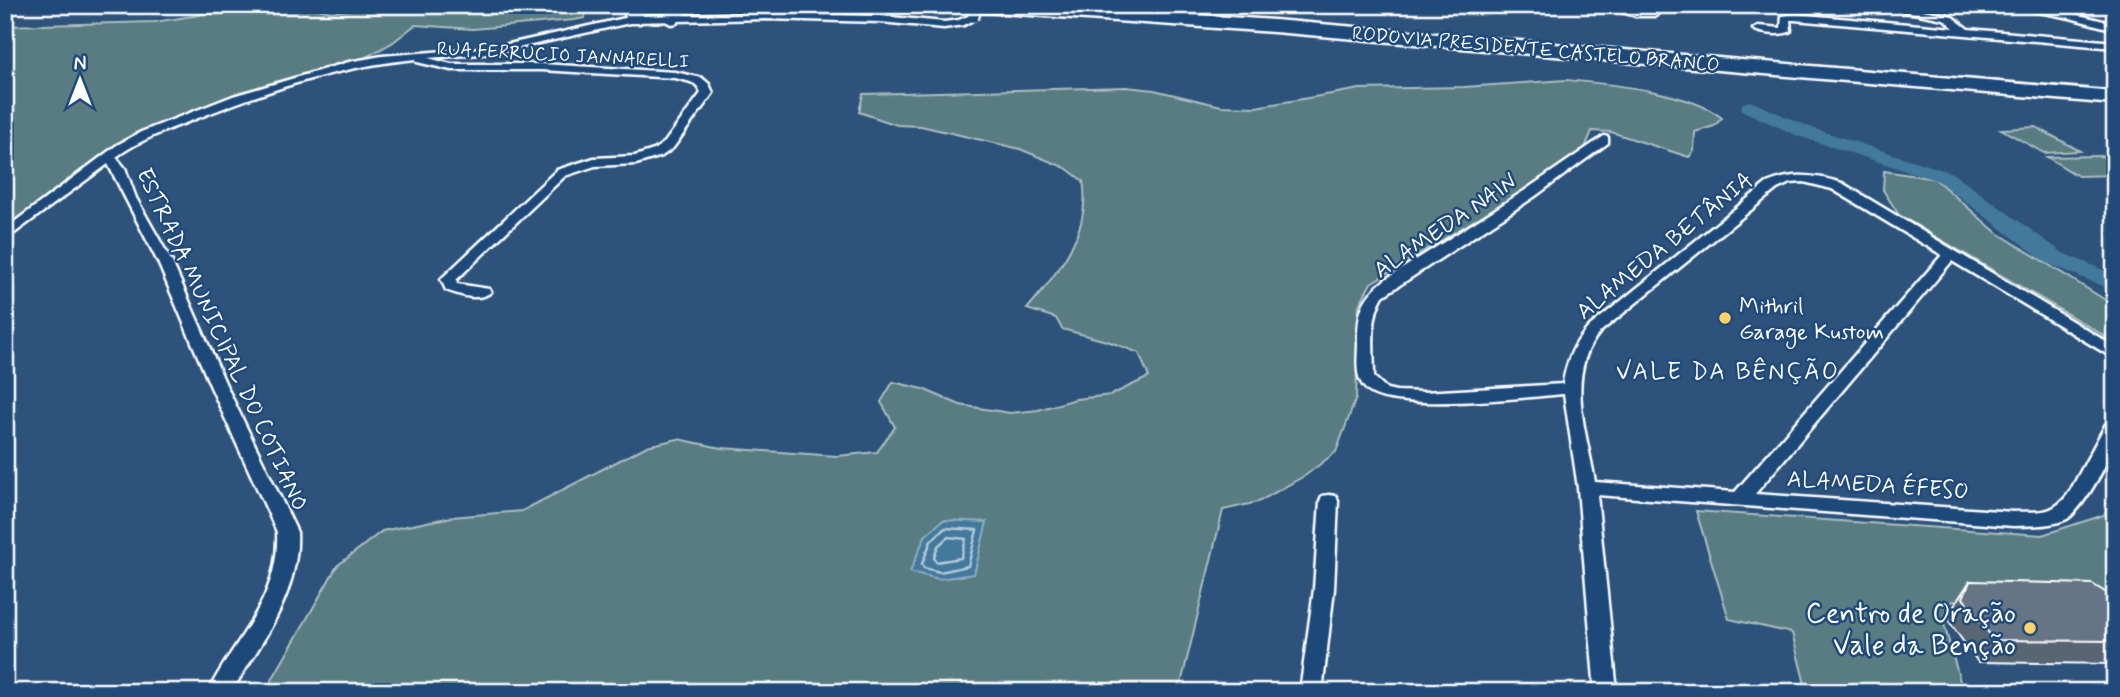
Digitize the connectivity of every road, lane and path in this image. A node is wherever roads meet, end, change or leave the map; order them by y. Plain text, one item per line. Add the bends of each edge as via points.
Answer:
1 (956, 5) edge
2 (978, 5) edge
3 (1104, 5) edge
4 (1603, 5) edge
5 (1661, 5) edge
6 (1878, 5) edge
7 (2007, 5) edge
8 (633, 12) edge
9 (677, 12) edge
10 (2115, 27) edge
11 (1758, 30) dead end
12 (1965, 32) junction
13 (2115, 44) edge
14 (413, 56) junction
15 (1878, 66) junction
16 (2115, 81) edge
17 (2115, 87) edge
18 (2115, 98) edge
19 (1604, 140) dead end
20 (110, 158) junction
21 (5, 236) edge
22 (1949, 256) junction
23 (484, 292) dead end
24 (2115, 354) edge
25 (1571, 388) junction
26 (2115, 424) edge
27 (1587, 488) junction
28 (1740, 499) junction
29 (1329, 501) dead end
30 (219, 692) edge
31 (1311, 692) edge
32 (1605, 692) edge

1 - 18 highway, RODOVIA PRESIDENTE CASTELO BRANCO via 1274,26
2 - 9 street, bridge via 973,17 944,25
3 - 15 highway, RODOVIA PRESIDENTE CASTELO BRANCO
4 - 5 street via 1651,14
6 - 12 street via 1947,17
7 - 10 street
8 - 9 street
8 - 14 street via 513,48
11 - 12 street via 1786,31 1785,18
12 - 13 street
14 - 20 street via 353,64 237,98 145,135
14 - 23 street, RUA FERRUCIO JANNARELLI via 451,67 689,76 705,86 702,102 669,145 648,157 594,162 561,173 448,279 451,287
15 - 16 highway
15 - 17 highway, RODOVIA PRESIDENTE CASTELO BRANCO
19 - 25 street, ALAMEDA NAIN via 1377,293 1366,325 1366,377 1382,393
20 - 21 street
20 - 30 street, ESTRADA MUNICIPAL DO COTIANO via 165,262 288,532 291,550 284,579
22 - 24 street
22 - 25 street, ALAMEDA BETÂNIA via 1838,186 1785,179 1595,329 1581,345
22 - 28 street
25 - 27 street, ALAMEDA BETÂNIA
26 - 28 street, ALAMEDA ÉFESO via 2075,500 2062,513 2045,518
27 - 28 street, ALAMEDA ÉFESO
27 - 32 street, ALAMEDA BETÂNIA
29 - 31 street

